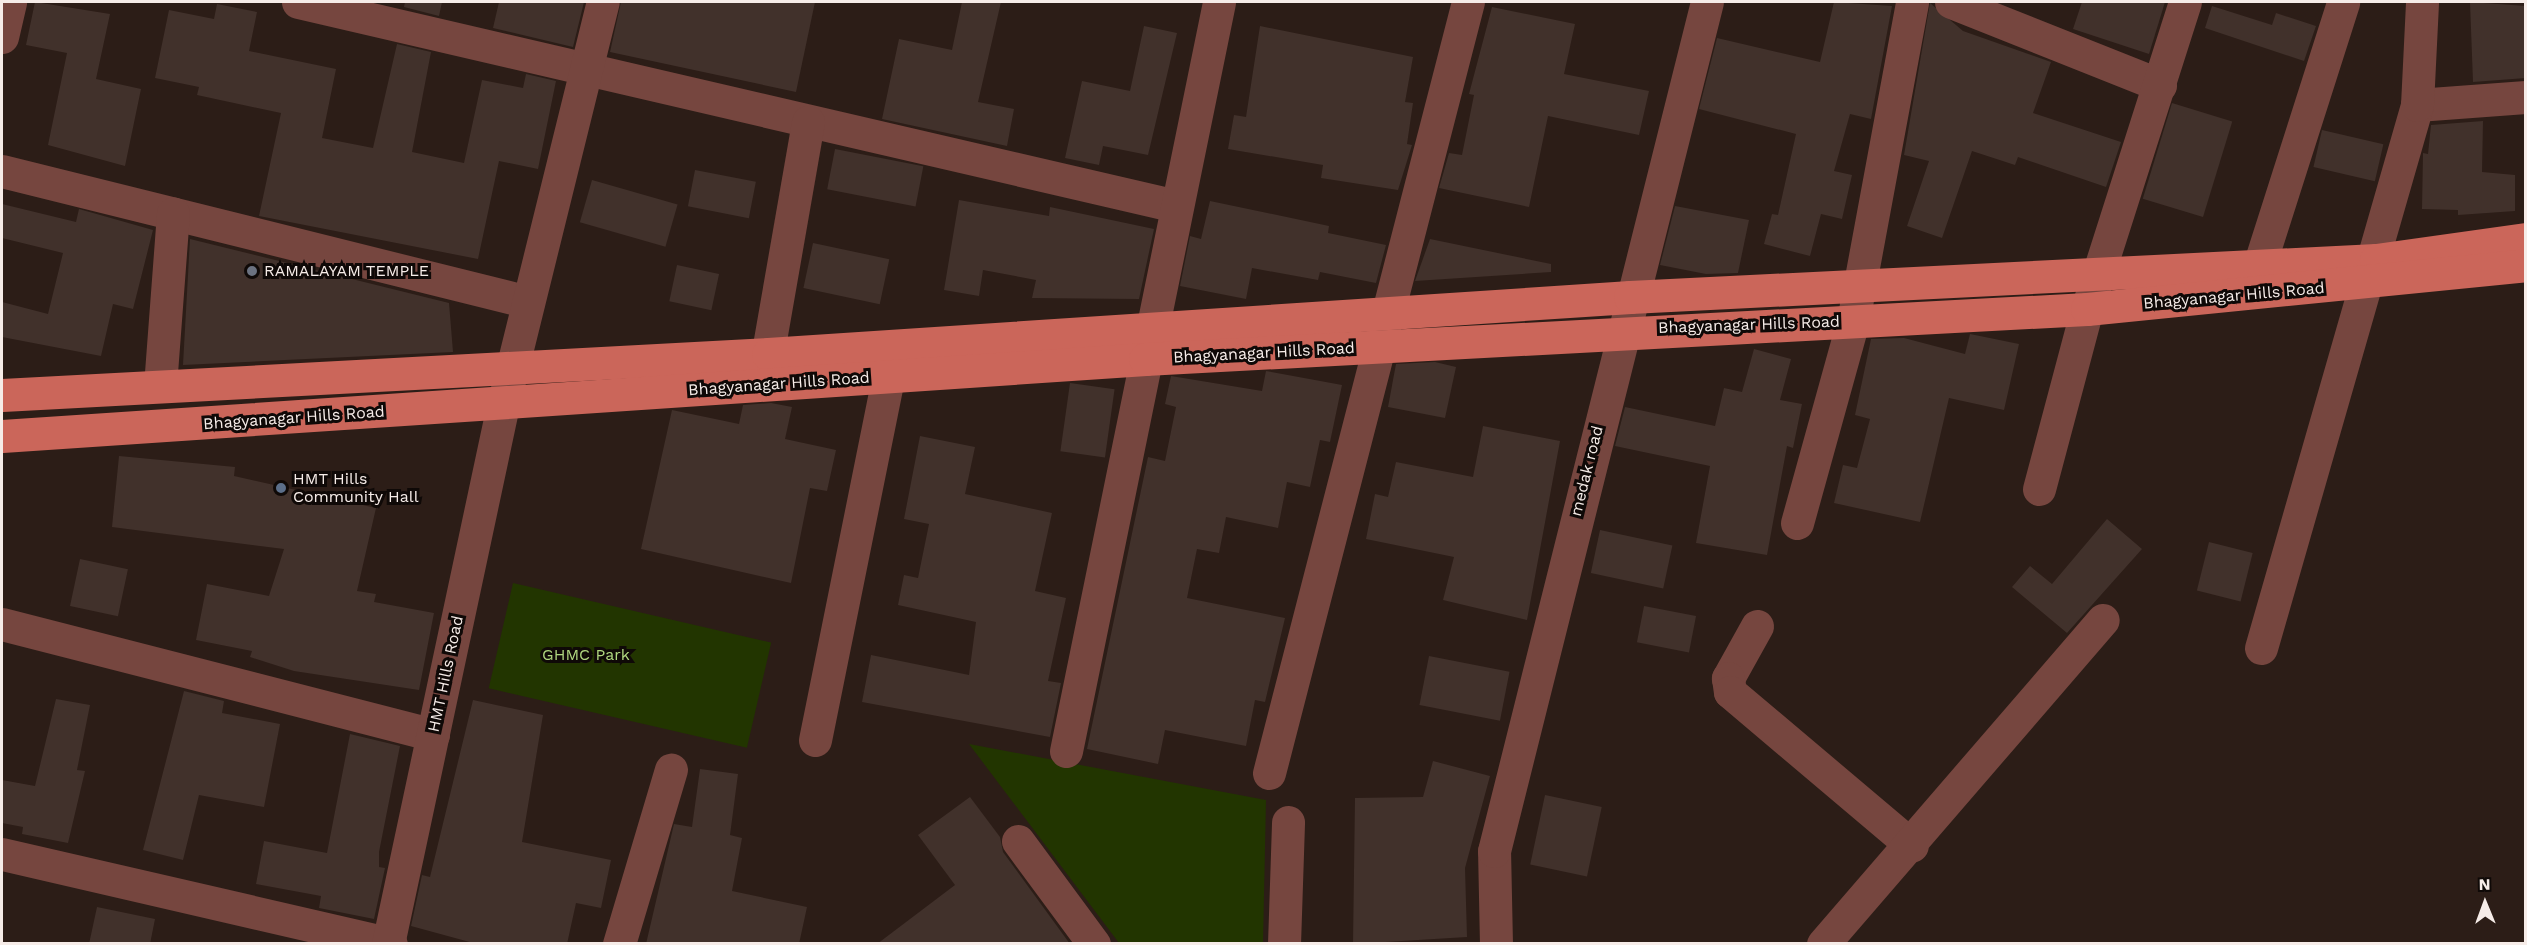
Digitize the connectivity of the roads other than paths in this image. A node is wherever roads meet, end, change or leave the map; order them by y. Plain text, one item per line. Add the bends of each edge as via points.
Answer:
1 (10, 2) edge
2 (298, 2) edge
3 (603, 2) edge
4 (1219, 2) edge
5 (1468, 2) edge
6 (1707, 2) edge
7 (1912, 2) edge
8 (1951, 2) edge
9 (2185, 2) edge
10 (2343, 2) edge
11 (2422, 2) edge
12 (2, 37) edge
13 (586, 70) junction
14 (2160, 85) junction
15 (2526, 97) edge
16 (2417, 105) junction
17 (808, 122) junction
18 (2, 171) edge
19 (1176, 206) junction
20 (173, 213) junction
21 (2526, 239) edge
22 (2526, 265) edge
23 (2259, 266) junction
24 (2099, 272) junction
25 (2372, 272) junction
26 (1860, 285) junction
27 (1630, 297) junction
28 (528, 302) junction
29 (2087, 309) junction
30 (1390, 311) junction
31 (1853, 321) junction
32 (1152, 326) junction
33 (1621, 331) junction
34 (895, 345) junction
35 (1380, 348) junction
36 (1145, 359) junction
37 (512, 368) junction
38 (765, 369) junction
39 (889, 376) junction
40 (160, 386) junction
41 (2, 395) edge
42 (503, 405) junction
43 (2, 436) edge
44 (2039, 489) dead end
45 (1797, 522) dead end
46 (2103, 620) dead end
47 (2, 624) edge
48 (1756, 626) dead end
49 (2261, 648) dead end
50 (433, 735) junction
51 (815, 740) dead end
52 (1066, 751) dead end
53 (671, 770) dead end
54 (1269, 773) dead end
55 (1288, 822) dead end
56 (1018, 841) dead end
57 (1912, 846) junction
58 (2, 854) edge
59 (389, 943) edge
60 (619, 944) edge
61 (1094, 944) edge
62 (1284, 944) edge
63 (1496, 944) edge
64 (1823, 944) edge

1 - 12 street
2 - 13 street
3 - 13 street, HMT Hills Road
4 - 19 street
5 - 30 street
6 - 27 street, medak road
7 - 26 street
8 - 14 street
9 - 14 street
10 - 23 street
11 - 16 street
13 - 17 street
13 - 28 street, HMT Hills Road
14 - 24 street
15 - 16 street
16 - 25 street
17 - 19 street
17 - 38 street
18 - 20 street
19 - 32 street
20 - 28 street
20 - 40 street
21 - 25 main road, Bhagyanagar Hills Road
22 - 25 main road, Bhagyanagar Hills Road
23 - 24 main road, Bhagyanagar Hills Road
23 - 25 main road, Bhagyanagar Hills Road
24 - 26 main road, Bhagyanagar Hills Road
24 - 29 street
25 - 29 main road, Bhagyanagar Hills Road
25 - 49 street
26 - 27 main road, Bhagyanagar Hills Road
26 - 31 street
27 - 30 main road, Bhagyanagar Hills Road
27 - 33 street, medak road
28 - 37 street, HMT Hills Road
29 - 31 main road, Bhagyanagar Hills Road
29 - 44 street
30 - 32 main road, Bhagyanagar Hills Road
30 - 35 street
31 - 33 main road, Bhagyanagar Hills Road
31 - 45 street
32 - 34 main road, Bhagyanagar Hills Road
32 - 36 street
33 - 35 main road, Bhagyanagar Hills Road
33 - 63 street, medak road via 1494,852
34 - 38 main road, Bhagyanagar Hills Road
34 - 39 street
35 - 36 main road, Bhagyanagar Hills Road
35 - 54 street
36 - 39 main road, Bhagyanagar Hills Road
36 - 52 street
37 - 38 main road, Bhagyanagar Hills Road
37 - 40 main road, Bhagyanagar Hills Road
37 - 42 street, HMT Hills Road
38 - 39 main road, Bhagyanagar Hills Road
38 - 42 main road, Bhagyanagar Hills Road
39 - 51 street
40 - 41 main road, Bhagyanagar Hills Road
42 - 43 main road, Bhagyanagar Hills Road
42 - 50 street, HMT Hills Road
46 - 57 street
47 - 50 street
48 - 57 street via 1728,678 1730,692
50 - 59 street, HMT Hills Road
53 - 60 street
55 - 62 street
56 - 61 street
57 - 64 street
58 - 59 street

